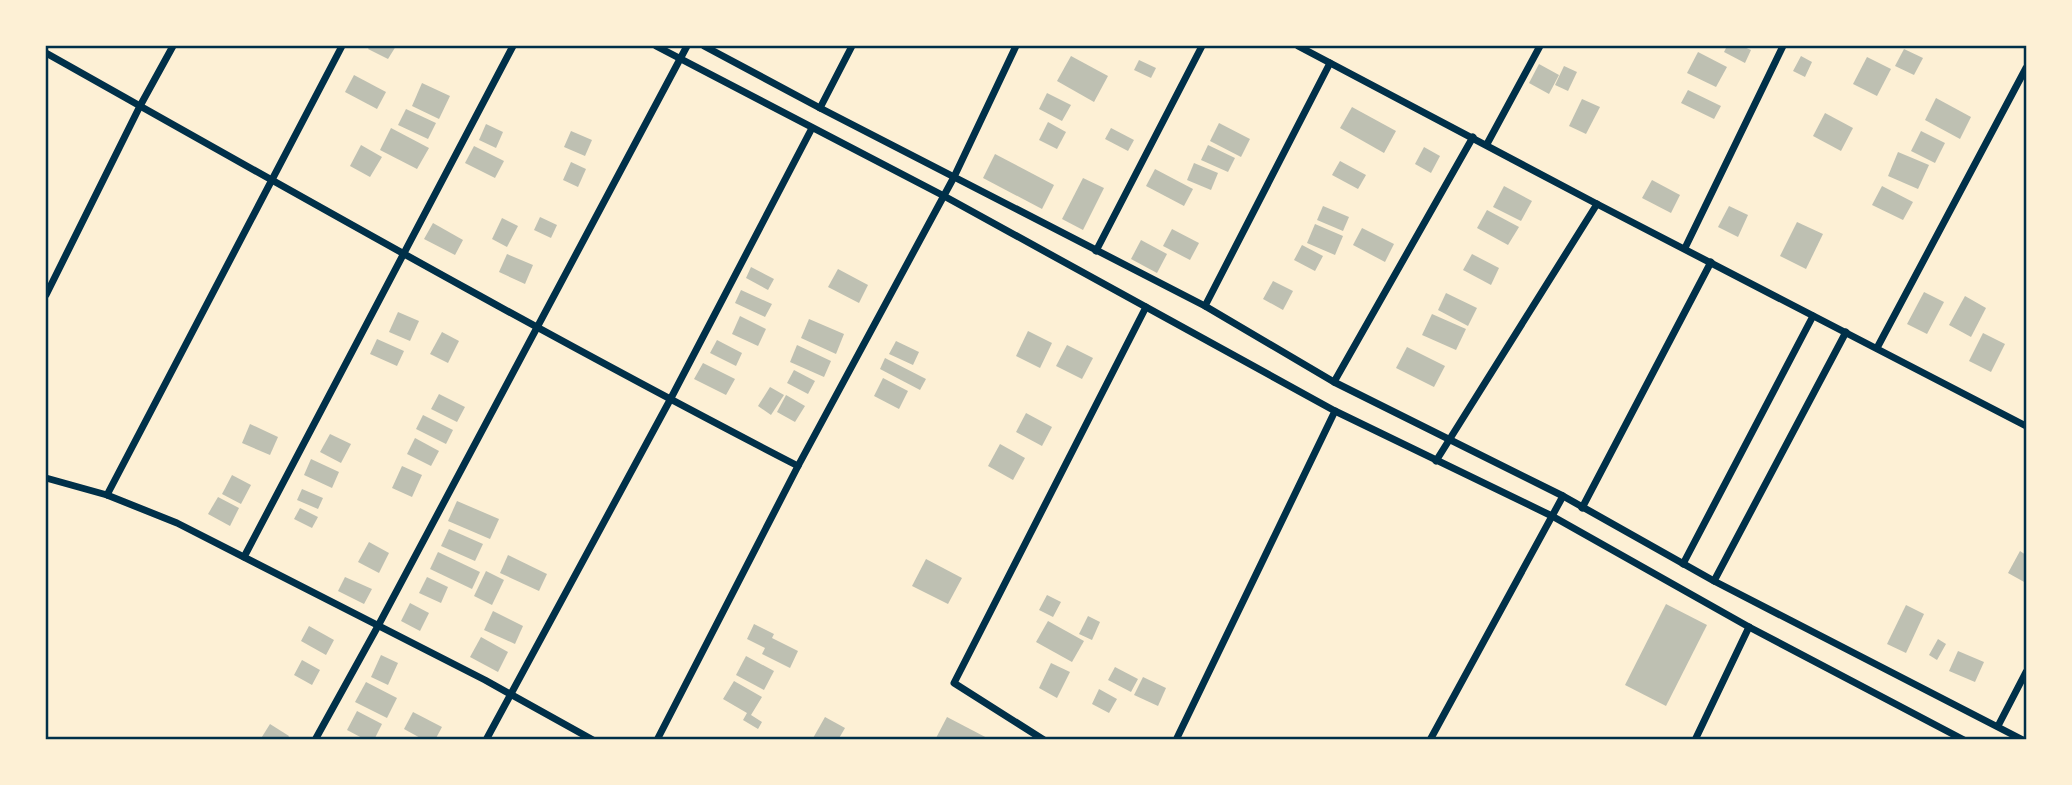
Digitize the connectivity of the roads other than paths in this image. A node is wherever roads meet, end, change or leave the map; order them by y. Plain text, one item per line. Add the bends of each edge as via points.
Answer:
1 (173, 46) edge
2 (342, 46) edge
3 (513, 46) edge
4 (656, 46) edge
5 (687, 46) edge
6 (704, 46) edge
7 (852, 46) edge
8 (1016, 46) edge
9 (1202, 46) edge
10 (1298, 46) edge
11 (1540, 46) edge
12 (1783, 46) edge
13 (46, 53) edge
14 (680, 58) junction
15 (1330, 63) junction
16 (2026, 68) edge
17 (140, 106) junction
18 (820, 108) junction
19 (811, 128) junction
20 (1473, 137) junction
21 (1486, 144) junction
22 (954, 177) junction
23 (270, 180) junction
24 (944, 196) junction
25 (1597, 204) junction
26 (1685, 248) junction
27 (1096, 251) junction
28 (402, 254) junction
29 (1711, 262) junction
30 (46, 295) edge
31 (1205, 306) junction
32 (1146, 307) junction
33 (1813, 316) junction
34 (537, 326) junction
35 (1846, 332) junction
36 (1877, 348) junction
37 (1334, 382) junction
38 (670, 400) junction
39 (1335, 411) junction
40 (2026, 426) edge
41 (1448, 440) junction
42 (1436, 461) junction
43 (798, 466) junction
44 (46, 478) edge
45 (107, 495) junction
46 (1563, 496) junction
47 (1582, 508) junction
48 (1552, 516) junction
49 (244, 557) junction
50 (1683, 564) junction
51 (1714, 581) junction
52 (379, 625) junction
53 (1749, 627) junction
54 (2026, 672) edge
55 (510, 694) junction
56 (1998, 726) junction
57 (1948, 736) edge
58 (315, 740) edge
59 (486, 740) edge
60 (593, 740) edge
61 (657, 740) edge
62 (1044, 740) edge
63 (1176, 740) edge
64 (1430, 740) edge
65 (1695, 740) edge
66 (1964, 740) edge
67 (2023, 740) edge

1 - 17 street
2 - 23 street
3 - 28 street
4 - 14 street
5 - 14 street
6 - 18 street
7 - 18 street
8 - 22 street
9 - 27 street
10 - 15 street
11 - 21 street
12 - 26 street
13 - 17 street
14 - 19 street
14 - 34 street
15 - 20 street
15 - 31 street
16 - 36 street
17 - 23 street
17 - 30 street
18 - 22 street
19 - 24 street
19 - 38 street
20 - 21 street
20 - 37 street
21 - 25 street
22 - 24 street
22 - 27 street
23 - 28 street
23 - 45 street
24 - 32 street
24 - 43 street
25 - 26 street
25 - 41 street
26 - 29 street
27 - 31 street
28 - 34 street
28 - 49 street
29 - 33 street
29 - 47 street
31 - 37 street
32 - 39 street
32 - 62 street via 954,683
33 - 35 street
33 - 50 street
34 - 38 street
34 - 52 street
35 - 36 street
35 - 51 street
36 - 40 street
37 - 41 street
38 - 43 street
38 - 55 street
39 - 42 street
39 - 63 street
41 - 42 street
41 - 46 street
42 - 48 street
43 - 61 street
44 - 45 street
45 - 49 street
46 - 47 street
46 - 48 street
47 - 50 street
48 - 53 street
48 - 64 street
49 - 52 street
50 - 51 street
51 - 56 street
52 - 55 street
52 - 58 street
53 - 57 street
53 - 65 street
54 - 56 street
55 - 59 street
55 - 60 street
56 - 67 street
57 - 66 street

